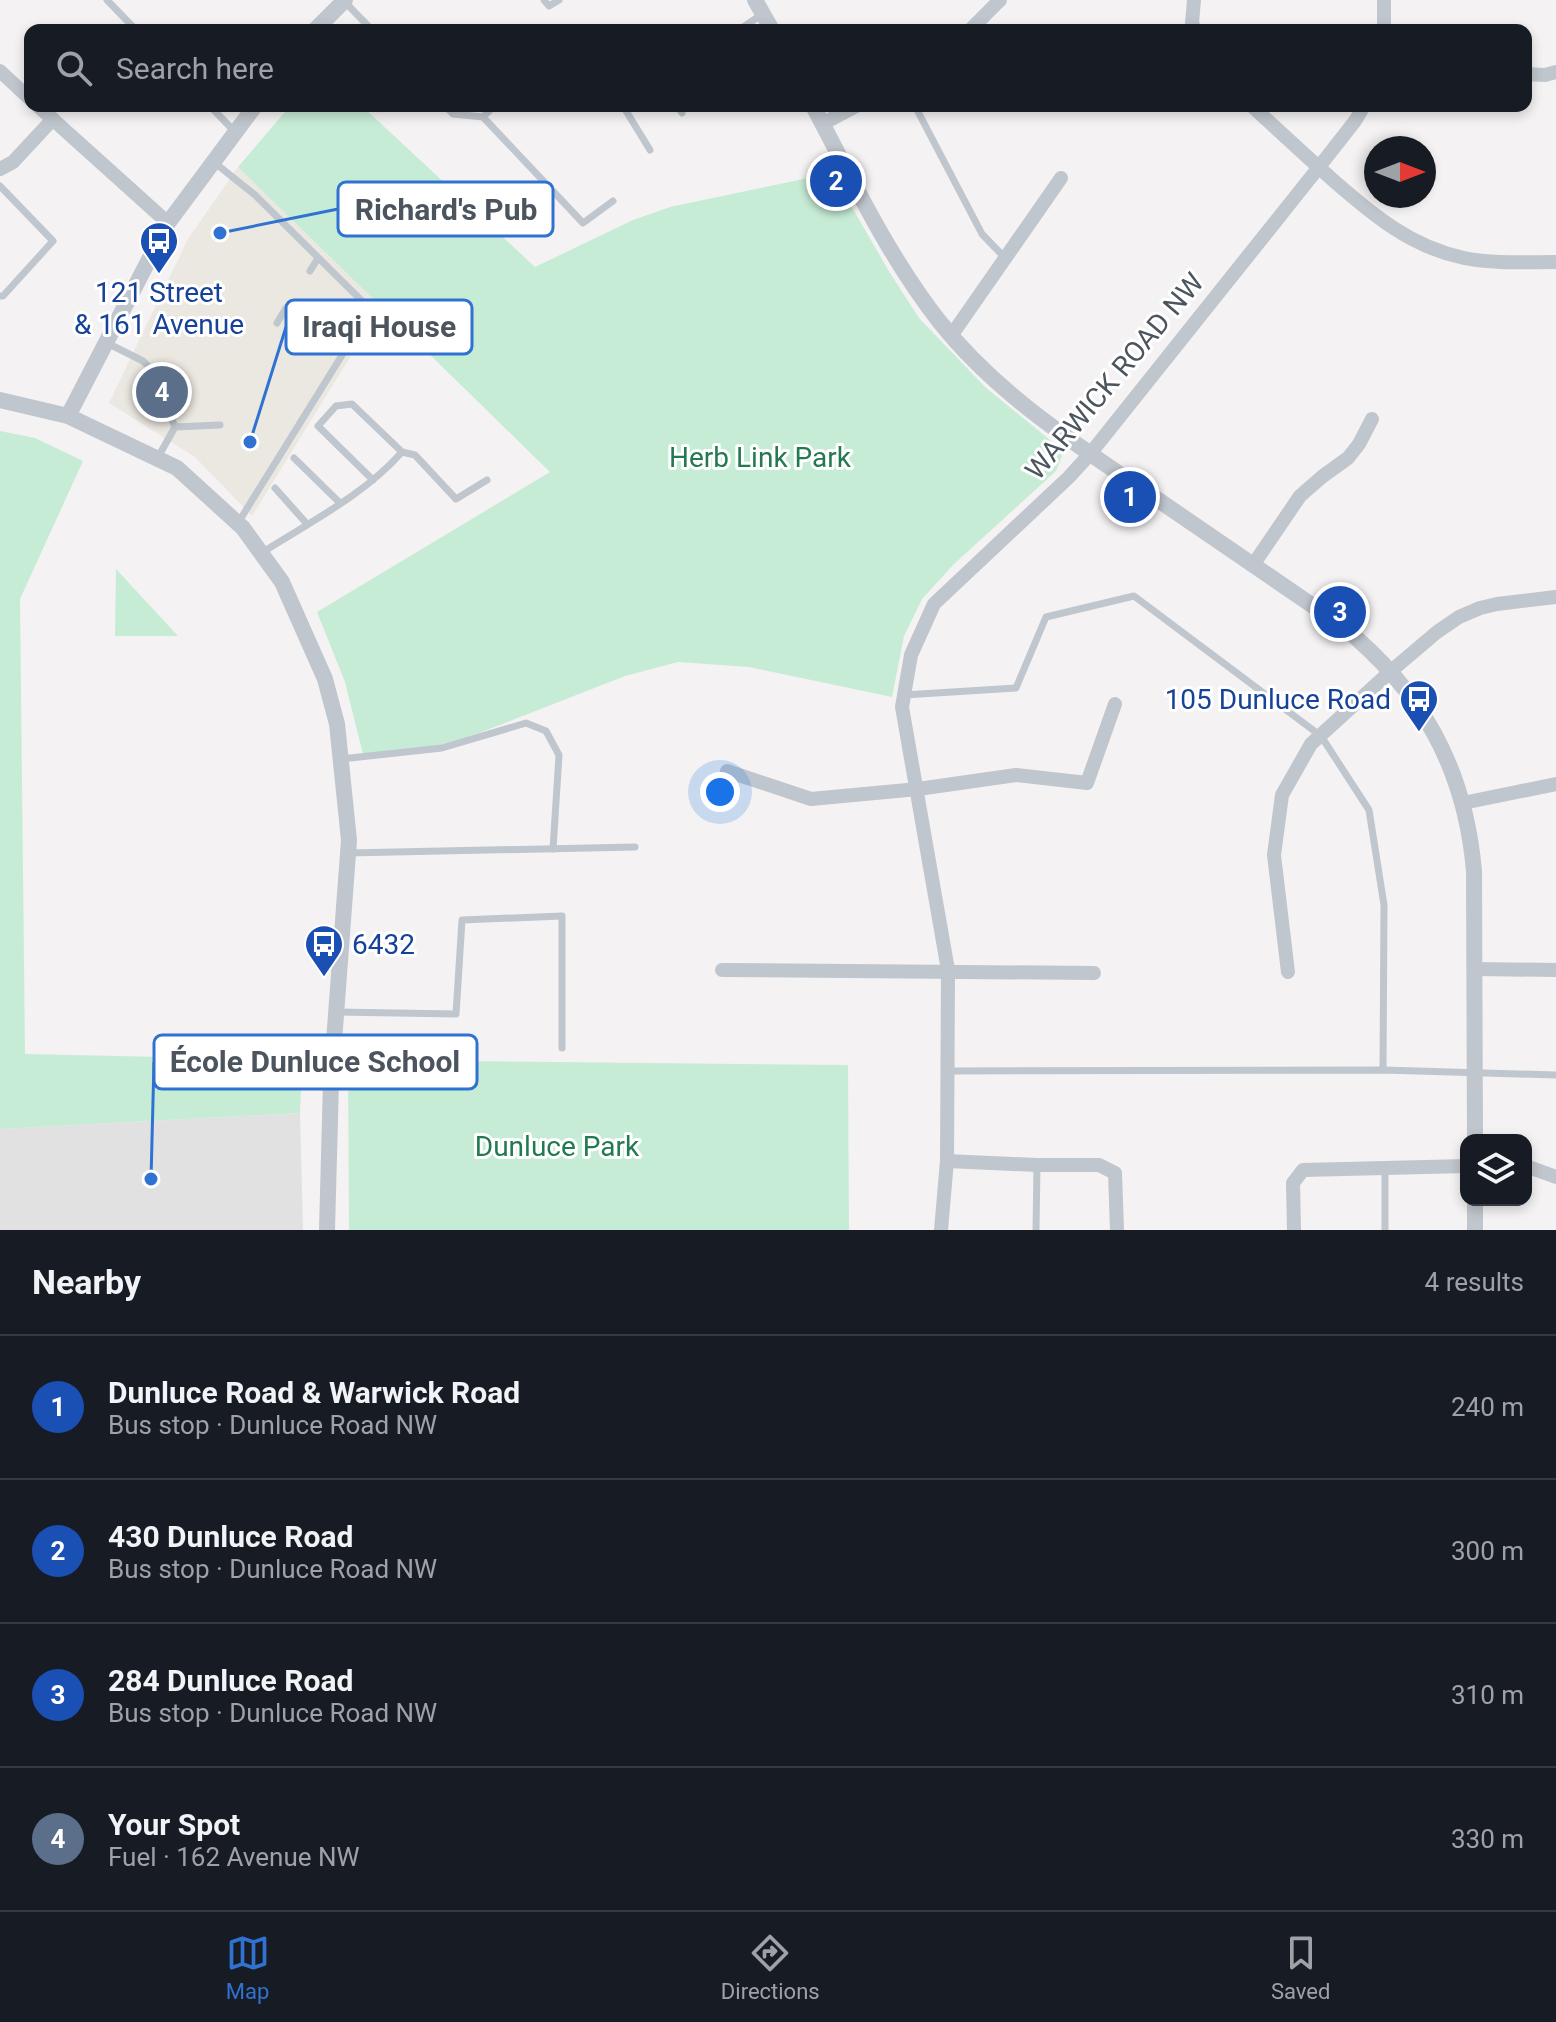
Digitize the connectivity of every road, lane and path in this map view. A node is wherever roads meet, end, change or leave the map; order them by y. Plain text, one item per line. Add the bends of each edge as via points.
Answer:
1 (107, 0) edge
2 (345, 0) edge
3 (544, 0) edge
4 (559, 0) edge
5 (1000, 0) edge
6 (1194, 0) edge
7 (1384, 0) edge
8 (759, 7) edge
9 (130, 24) edge
10 (321, 24) edge
11 (367, 24) edge
12 (744, 24) edge
13 (976, 24) edge
14 (1192, 24) edge
15 (1384, 24) edge
16 (0, 71) edge
17 (1556, 72) edge
18 (1532, 74) edge
19 (24, 93) edge
20 (45, 112) edge
21 (216, 112) edge
22 (250, 112) edge
23 (451, 112) edge
24 (488, 112) edge
25 (627, 112) edge
26 (816, 112) edge
27 (845, 112) edge
28 (918, 112) edge
29 (1259, 112) edge
30 (1360, 112) edge
31 (483, 117) junction
32 (53, 119) junction
33 (822, 124) junction
34 (235, 132) junction
35 (650, 150) dead end
36 (214, 161) junction
37 (1319, 167) junction
38 (0, 169) edge
39 (1061, 178) dead end
40 (0, 186) edge
41 (613, 201) dead end
42 (168, 223) junction
43 (318, 258) junction
44 (1006, 258) junction
45 (1556, 262) edge
46 (310, 271) dead end
47 (0, 296) edge
48 (286, 308) dead end
49 (277, 323) dead end
50 (951, 336) junction
51 (106, 343) junction
52 (150, 368) junction
53 (0, 400) edge
54 (169, 413) junction
55 (68, 416) junction
56 (1372, 419) dead end
57 (220, 425) dead end
58 (175, 427) junction
59 (402, 452) junction
60 (1090, 454) junction
61 (294, 458) dead end
62 (157, 459) junction
63 (373, 480) junction
64 (487, 480) dead end
65 (275, 488) dead end
66 (340, 503) junction
67 (238, 524) junction
68 (307, 524) junction
69 (261, 554) junction
70 (1253, 565) junction
71 (1556, 597) edge
72 (1391, 671) junction
73 (904, 695) junction
74 (1115, 704) dead end
75 (1321, 736) junction
76 (341, 759) junction
77 (727, 771) dead end
78 (1556, 784) edge
79 (918, 789) junction
80 (1463, 803) junction
81 (635, 847) dead end
82 (553, 849) junction
83 (348, 853) junction
84 (1475, 969) junction
85 (722, 970) dead end
86 (948, 970) junction
87 (1556, 970) edge
88 (1288, 972) dead end
89 (1094, 973) dead end
90 (337, 1012) junction
91 (562, 1048) dead end
92 (1383, 1070) junction
93 (948, 1071) junction
94 (1474, 1074) junction
95 (1556, 1075) edge
96 (1475, 1134) edge
97 (947, 1161) junction
98 (1037, 1165) junction
99 (1460, 1166) edge
100 (1385, 1168) junction
101 (1532, 1168) edge
102 (1556, 1177) edge
103 (1475, 1206) edge
104 (327, 1230) edge
105 (941, 1230) edge
106 (1036, 1230) edge
107 (1117, 1230) edge
108 (1294, 1230) edge
109 (1385, 1230) edge
110 (1475, 1230) edge

1 - 9 lane
2 - 10 street
2 - 11 lane
3 - 4 lane via 549,6
5 - 13 street
6 - 14 street
7 - 15 street
8 - 12 lane
16 - 19 street
17 - 18 street
20 - 32 street
21 - 34 lane
22 - 34 street
23 - 31 lane
24 - 31 lane
25 - 35 lane
26 - 33 street
27 - 33 street
28 - 44 lane via 982,234
29 - 37 street
30 - 37 street, WARWICK ROAD NW
31 - 41 lane via 583,223
32 - 38 street
32 - 42 street
33 - 50 street via 898,261
34 - 36 street
36 - 42 street
36 - 43 lane
37 - 45 street via 1370,213 1420,243 1468,259
37 - 60 street, WARWICK ROAD NW
39 - 44 street
40 - 47 lane via 53,241
42 - 51 street
43 - 46 lane
43 - 67 lane via 361,300 362,323
44 - 50 street
48 - 49 lane
50 - 60 street via 1011,393
51 - 52 lane
51 - 55 street
52 - 54 lane
52 - 54 lane via 144,379 154,410
52 - 54 lane via 165,369 175,402
53 - 55 street
54 - 58 lane
55 - 62 street
56 - 70 street via 1348,458 1300,496
57 - 58 lane
58 - 62 lane
59 - 63 lane
59 - 63 lane via 352,404 336,406 318,426
59 - 64 lane via 415,455 456,499
60 - 70 street
60 - 73 street, WARWICK ROAD NW via 934,604 911,655
61 - 66 lane
62 - 67 street via 177,468
63 - 66 lane
65 - 68 lane
66 - 68 lane
67 - 69 street
68 - 69 lane
69 - 76 street via 282,582 325,679
70 - 72 street via 1341,625
71 - 72 street via 1469,612
72 - 75 street
72 - 80 street via 1428,722
73 - 75 lane via 1016,688 1046,617 1134,596
73 - 79 street, WARWICK ROAD NW
74 - 79 street via 1087,783 1016,775
75 - 88 street via 1282,795 1274,855
75 - 92 lane via 1369,810 1384,905
76 - 82 lane via 442,748 526,723 546,731 559,755
76 - 83 street
77 - 79 street via 811,799
78 - 80 street
79 - 86 street, WARWICK ROAD NW
80 - 84 street via 1474,871
81 - 82 lane
82 - 83 lane
83 - 90 street
84 - 87 street
84 - 94 street
85 - 86 street
86 - 89 street
86 - 93 street, WARWICK ROAD NW
90 - 91 lane via 456,1014 462,920 562,916
90 - 104 street
92 - 93 lane
92 - 94 lane
93 - 97 street, WARWICK ROAD NW
94 - 95 lane
94 - 96 street
97 - 98 street
97 - 105 street, WARWICK ROAD NW
98 - 106 lane
98 - 107 street via 1099,1165 1115,1173
99 - 100 street
100 - 108 street via 1303,1170 1293,1183
100 - 109 lane
101 - 102 street
103 - 110 street

